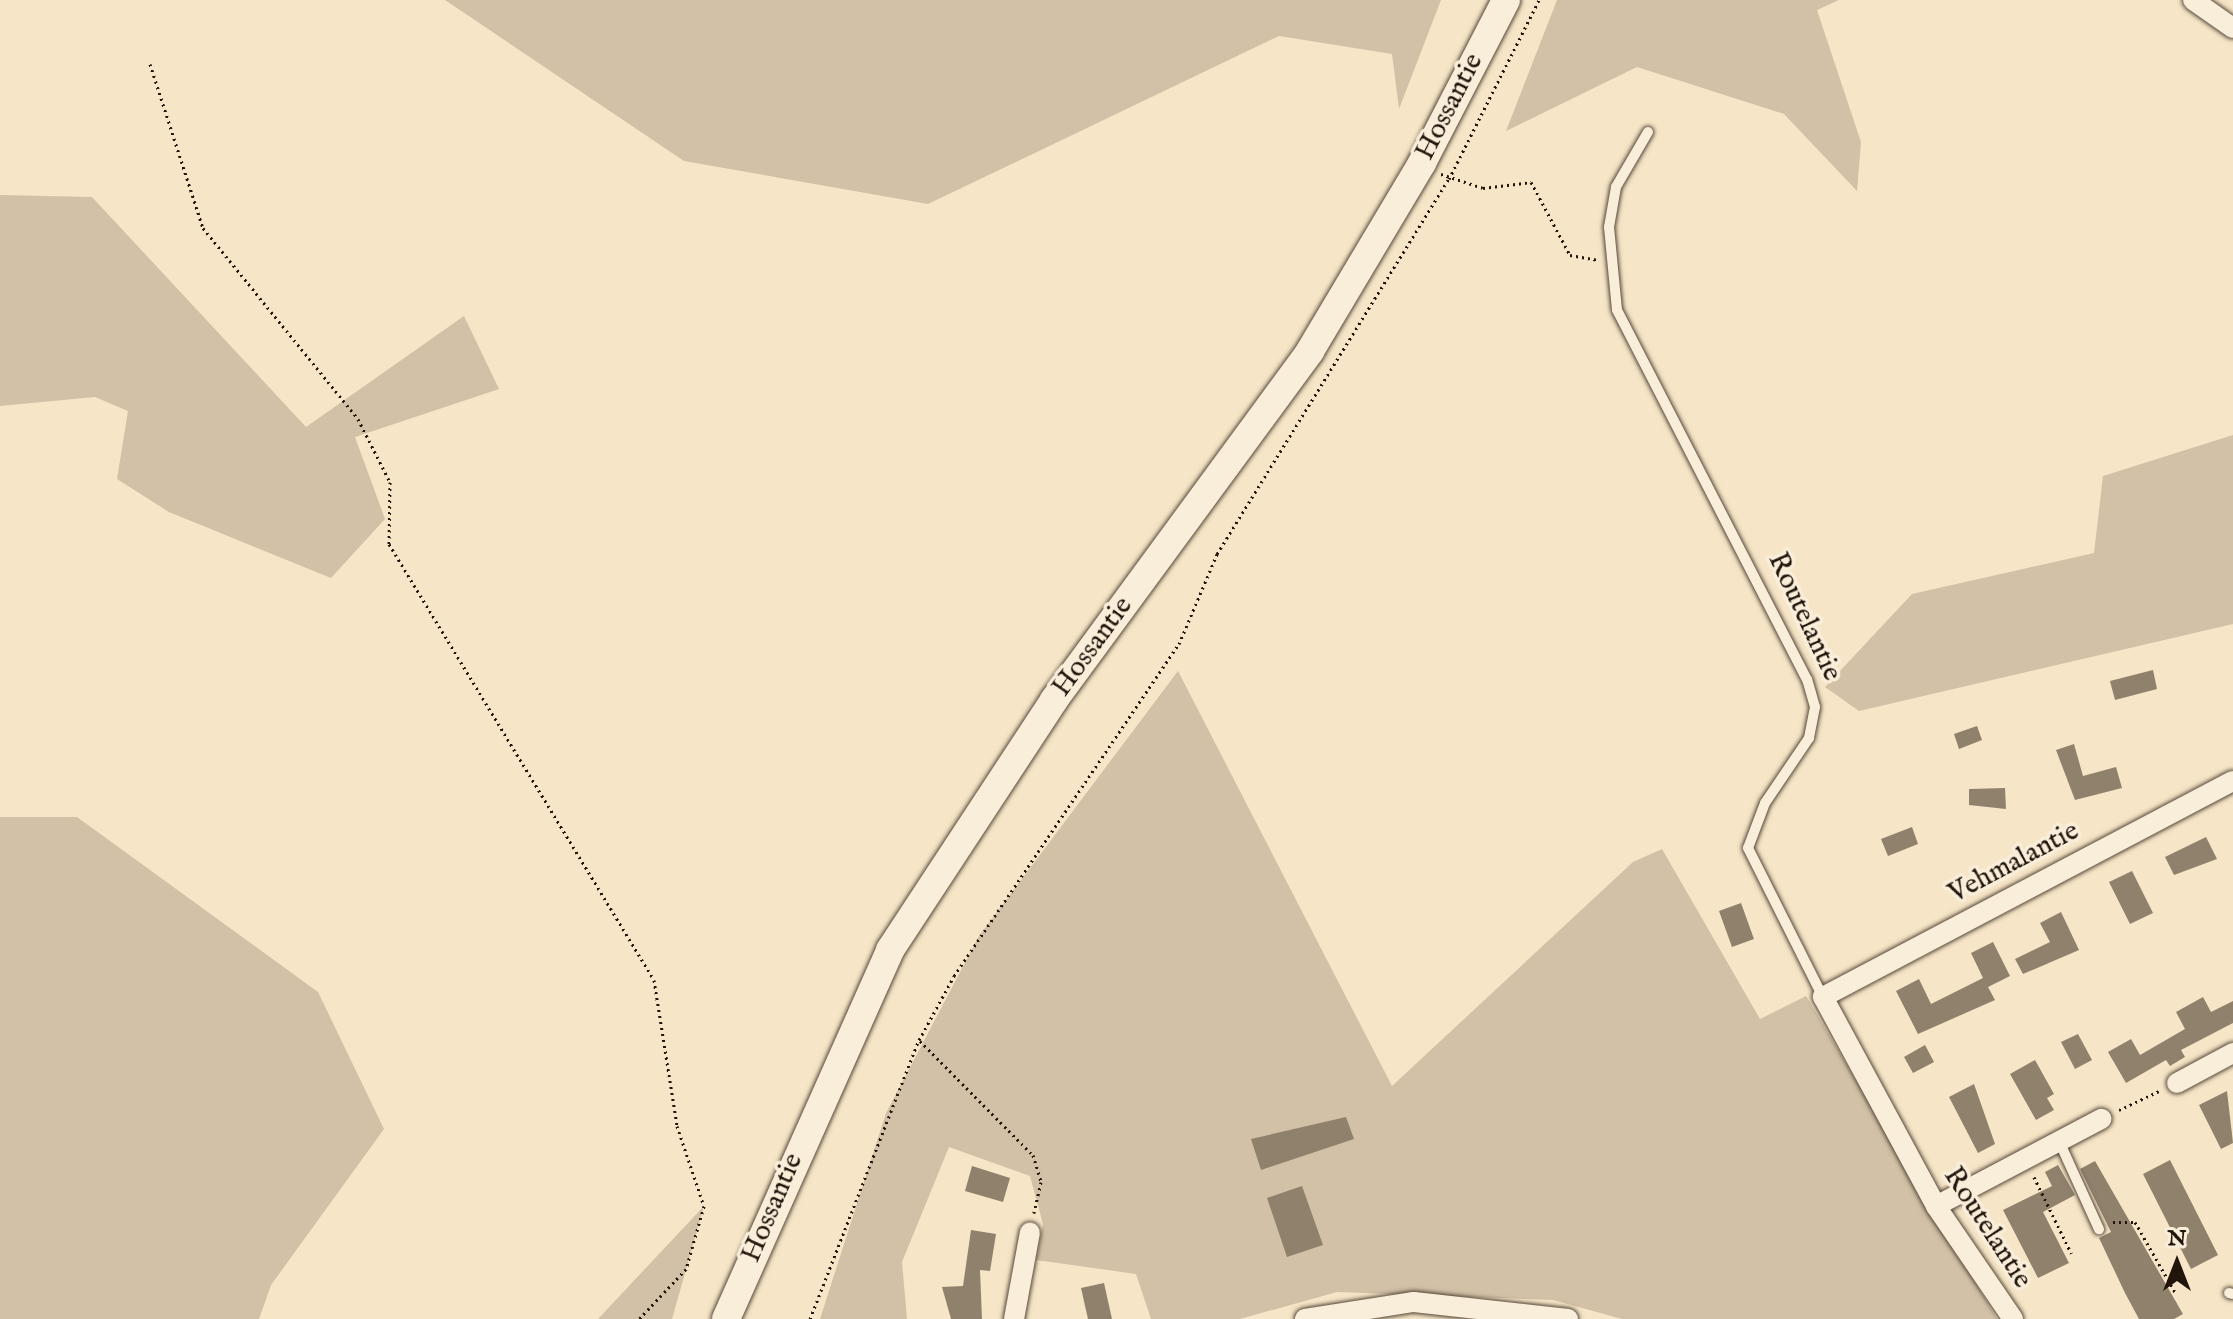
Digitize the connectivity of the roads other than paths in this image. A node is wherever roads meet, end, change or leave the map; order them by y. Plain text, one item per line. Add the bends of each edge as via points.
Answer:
1 (1506, 0) edge
2 (2193, 0) edge
3 (2233, 28) edge
4 (1648, 132) dead end
5 (2233, 781) edge
6 (1823, 997) junction
7 (2233, 1053) edge
8 (2177, 1083) road end
9 (2101, 1119) road end
10 (2059, 1141) junction
11 (1936, 1206) junction
12 (2099, 1229) road end
13 (1030, 1232) road end
14 (726, 1319) edge
15 (1014, 1319) edge
16 (1305, 1319) edge
17 (1568, 1319) edge
18 (2013, 1319) edge

1 - 14 main road, Hossantie via 1422,163 1310,351 1054,700 890,950
2 - 3 street
4 - 6 lane, Routelantie via 1616,187 1611,262 1617,310 1807,679 1815,707 1809,738 1765,803 1748,848
5 - 6 street, Vehmalantie
6 - 11 street, Routelantie
7 - 8 street
9 - 10 street
10 - 11 street
10 - 12 lane
11 - 18 street, Routelantie
13 - 15 street
16 - 17 street via 1414,1302

